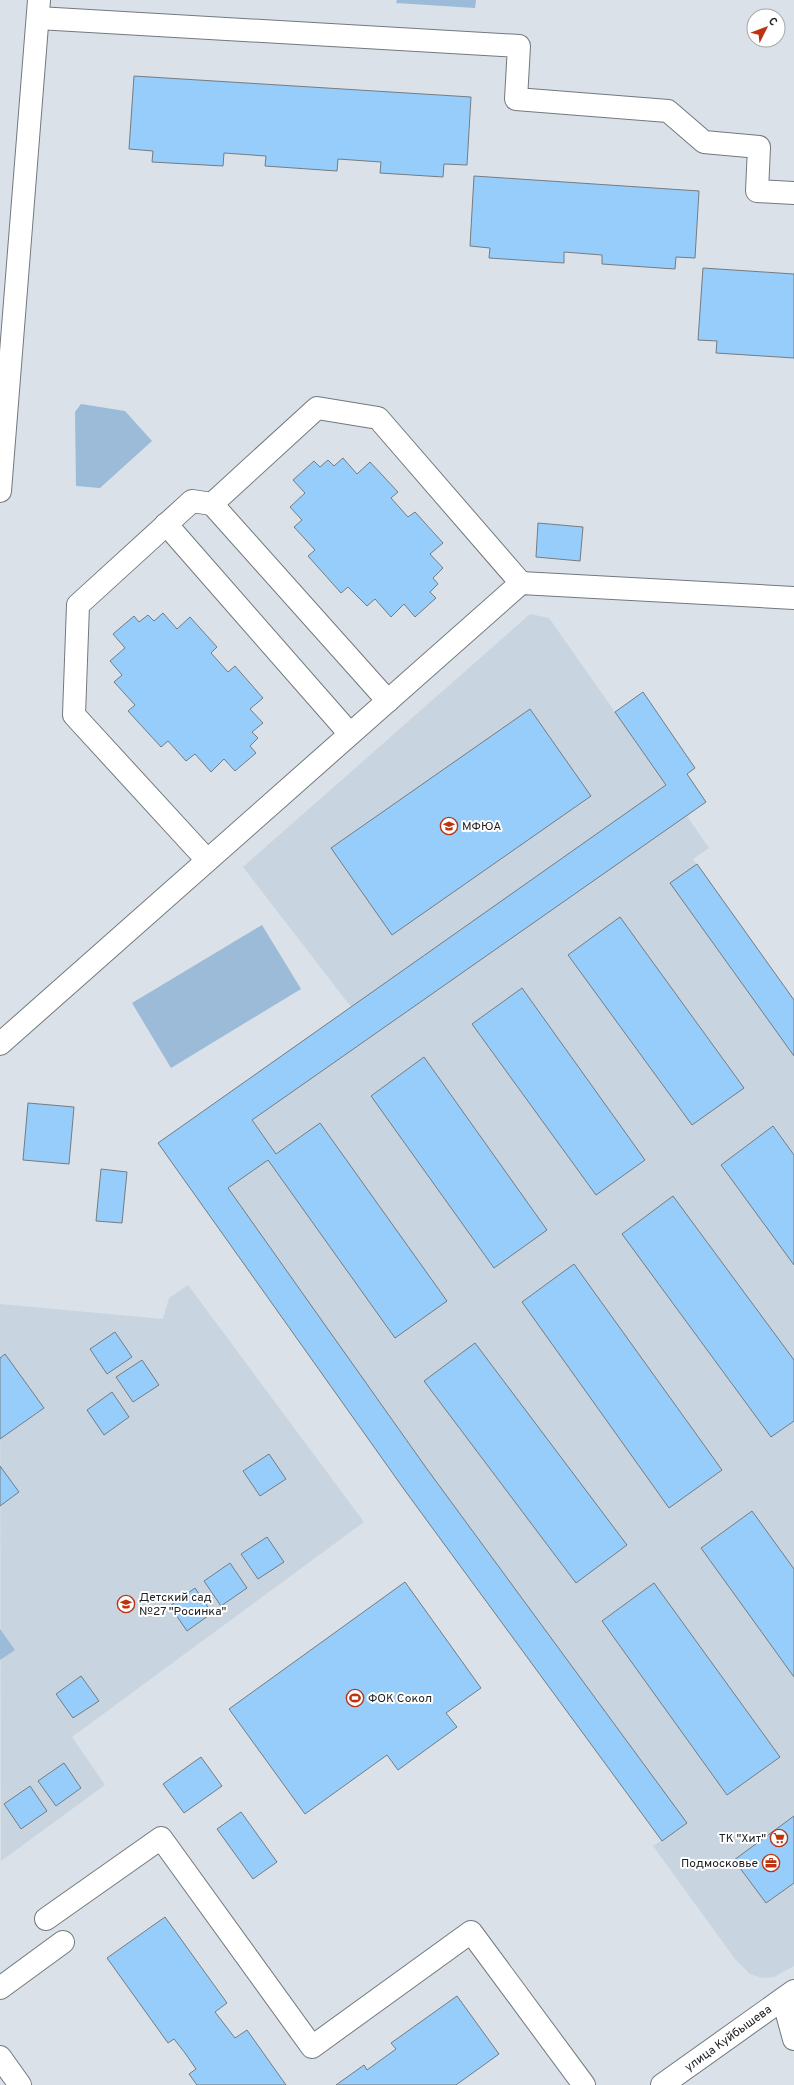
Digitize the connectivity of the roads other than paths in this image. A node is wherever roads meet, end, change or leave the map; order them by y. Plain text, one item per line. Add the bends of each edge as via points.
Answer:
1 (38, 9) edge
2 (794, 193) edge
3 (5, 357) edge
4 (0, 491) edge
5 (212, 504) junction
6 (166, 524) junction
7 (521, 583) junction
8 (794, 598) edge
9 (388, 701) junction
10 (350, 734) junction
11 (207, 860) junction
12 (0, 1044) edge
13 (46, 1919) dead end
14 (63, 1942) dead end
15 (0, 1988) edge
16 (788, 1995) edge
17 (794, 2039) edge
18 (0, 2057) edge
19 (20, 2085) edge
20 (584, 2085) edge
21 (662, 2085) edge

1 - 2 main road via 519,46 516,99 668,111 704,142 759,147 757,191
1 - 3 main road
3 - 4 main road
5 - 6 main road via 192,501
5 - 7 main road via 317,408 378,418
5 - 9 main road
6 - 10 main road
6 - 11 main road via 78,605 74,715
7 - 8 main road
7 - 9 main road
9 - 10 main road
10 - 11 main road
11 - 12 main road
13 - 20 main road via 161,1838 312,2047 471,1932
14 - 15 main road
16 - 17 main road
16 - 21 main road, улица Куйбышева
18 - 19 main road

